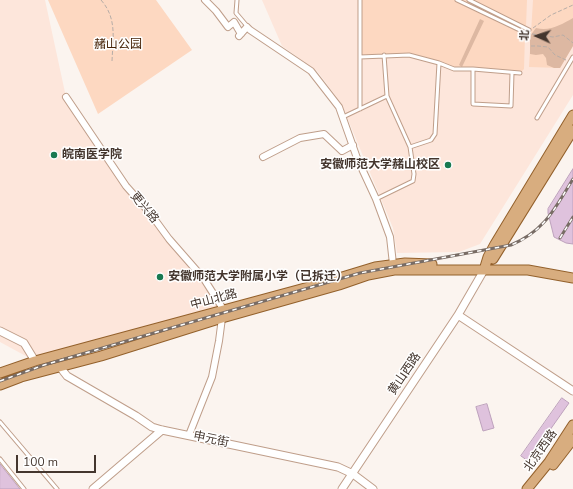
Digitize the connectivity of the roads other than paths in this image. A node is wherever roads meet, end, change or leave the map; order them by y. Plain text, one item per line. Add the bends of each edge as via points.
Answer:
1 (205, 0) edge
2 (237, 0) edge
3 (360, 0) edge
4 (457, 0) edge
5 (469, 0) edge
6 (247, 27) junction
7 (529, 30) road end
8 (528, 34) road end
9 (384, 55) junction
10 (360, 57) junction
11 (573, 57) edge
12 (439, 63) junction
13 (473, 69) junction
14 (512, 73) junction
15 (520, 73) dead end
16 (66, 96) dead end
17 (387, 96) junction
18 (360, 109) junction
19 (573, 115) edge
20 (343, 117) junction
21 (538, 118) dead end
22 (573, 130) edge
23 (353, 145) junction
24 (410, 147) junction
25 (263, 157) dead end
26 (376, 200) junction
27 (393, 264) junction
28 (486, 266) junction
29 (573, 272) edge
30 (573, 278) edge
31 (225, 314) junction
32 (458, 315) junction
33 (0, 331) edge
34 (35, 361) junction
35 (60, 367) junction
36 (0, 373) edge
37 (0, 385) edge
38 (573, 392) edge
39 (0, 422) edge
40 (573, 425) edge
41 (162, 430) junction
42 (189, 435) junction
43 (573, 438) edge
44 (0, 459) edge
45 (353, 474) junction
46 (24, 489) edge
47 (56, 489) edge
48 (93, 489) edge
49 (342, 489) edge
50 (373, 489) edge
51 (528, 489) edge
52 (534, 489) edge

1 - 6 street via 228,27 234,22 240,35
2 - 6 lane via 236,13
3 - 10 lane
4 - 8 lane
5 - 7 lane
6 - 20 street via 311,71 339,107
9 - 10 lane
9 - 12 lane via 409,55
9 - 17 lane
10 - 18 lane
11 - 21 lane
12 - 13 lane via 454,69
12 - 24 lane via 435,134 431,140
13 - 14 lane
13 - 14 lane via 473,104 511,106
14 - 15 lane
16 - 31 street, 更兴路 via 126,186 204,279
17 - 18 lane
17 - 24 lane
18 - 20 lane
19 - 28 main road, 黄山西路 via 495,244
20 - 23 street
22 - 28 main road, 黄山西路
23 - 25 street via 342,151 324,134 300,138
23 - 26 street
24 - 26 lane via 413,181
26 - 27 street via 390,237
27 - 28 main road, 中山北路
27 - 31 main road, 中山北路 via 375,267
28 - 29 main road, 中山北路 via 540,266
28 - 30 main road, 中山北路
28 - 31 main road via 394,270
28 - 32 street, 黄山西路
31 - 34 main road, 中山北路
31 - 35 main road
31 - 42 street via 212,377
32 - 38 street
32 - 45 street, 黄山西路
33 - 34 street via 24,343
34 - 36 main road, 中山北路
35 - 37 main road
35 - 41 street, 申元街 via 67,376
39 - 47 lane
40 - 51 main road, 北京西路
41 - 42 street, 申元街
41 - 48 street
42 - 45 street, 申元街 via 338,467
43 - 52 main road, 北京西路
44 - 46 lane
45 - 49 street, 黄山西路
45 - 50 street, 申元街

